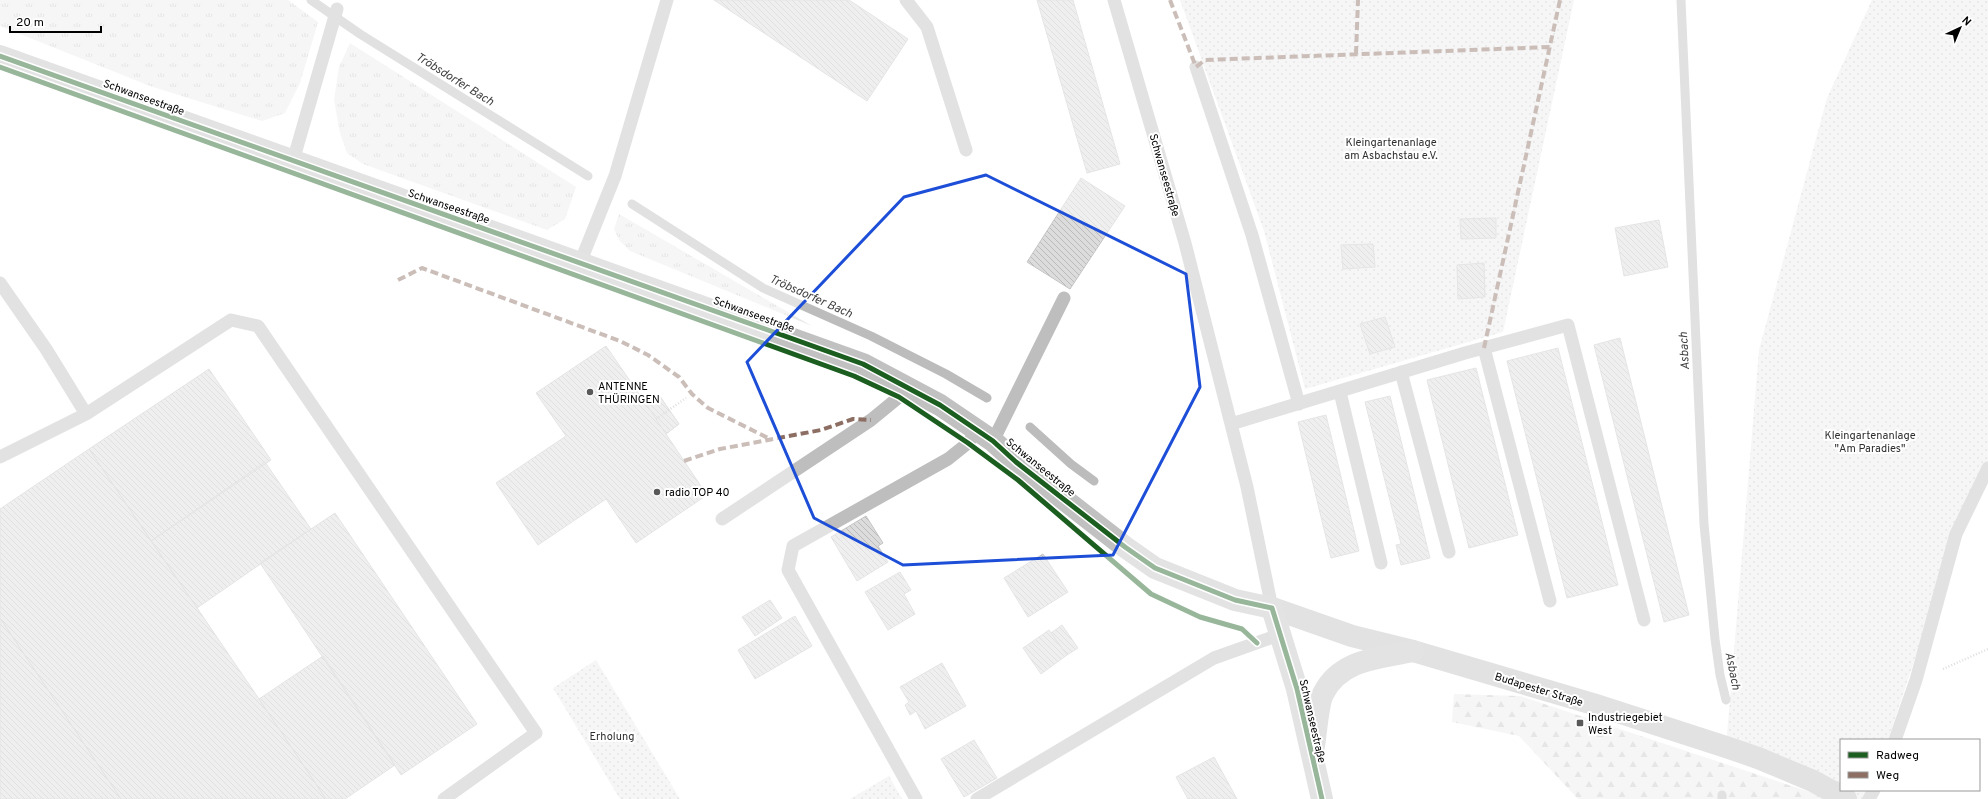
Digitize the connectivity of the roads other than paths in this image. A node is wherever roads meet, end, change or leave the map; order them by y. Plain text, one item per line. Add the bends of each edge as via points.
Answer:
1 (667, 0) edge
2 (906, 0) edge
3 (1114, 0) edge
4 (337, 9) dead end
5 (0, 56) edge
6 (1196, 67) dead end
7 (966, 150) dead end
8 (293, 162) junction
9 (580, 263) junction
10 (0, 283) edge
11 (1064, 298) dead end
12 (1484, 348) junction
13 (1401, 372) junction
14 (906, 386) junction
15 (1340, 392) junction
16 (1299, 404) junction
17 (86, 414) junction
18 (1231, 424) junction
19 (985, 435) junction
20 (0, 457) edge
21 (1988, 468) edge
22 (722, 519) dead end
23 (1449, 552) dead end
24 (1381, 563) dead end
25 (1550, 601) dead end
26 (1272, 608) junction
27 (1644, 620) dead end
28 (1279, 635) junction
29 (1413, 651) junction
30 (1895, 739) edge
31 (1312, 759) junction
32 (444, 799) edge
33 (916, 799) edge
34 (977, 799) edge
35 (1322, 799) edge
36 (1846, 799) edge

1 - 9 lane via 615,176
2 - 7 lane via 927,27
3 - 18 lane, Schwanseestraße via 1184,243
4 - 8 lane
5 - 8 street, Schwanseestraße
6 - 16 lane via 1252,235
8 - 9 street, Schwanseestraße
9 - 14 street, Schwanseestraße via 864,364
10 - 17 lane via 46,349
11 - 19 lane
12 - 13 lane
12 - 25 lane
12 - 27 lane via 1568,325
13 - 15 lane
13 - 23 lane
14 - 19 street, Schwanseestraße
14 - 22 lane via 899,397 871,420
15 - 16 lane
15 - 24 lane
16 - 18 lane
17 - 20 lane
17 - 32 lane via 231,320 258,326 536,733
18 - 26 lane, Schwanseestraße
19 - 26 street, Schwanseestraße via 1022,467 1155,568 1235,600
19 - 33 lane via 793,546 788,570
21 - 30 lane via 1956,534 1916,680
26 - 28 street, Schwanseestraße
26 - 29 street, Budapester Straße via 1352,636
28 - 31 street, Schwanseestraße via 1297,689
28 - 34 lane via 1214,658
29 - 31 street via 1356,663 1337,676 1322,695
29 - 36 street, Budapester Straße via 1646,721 1758,758 1813,781
31 - 35 street, Schwanseestraße

